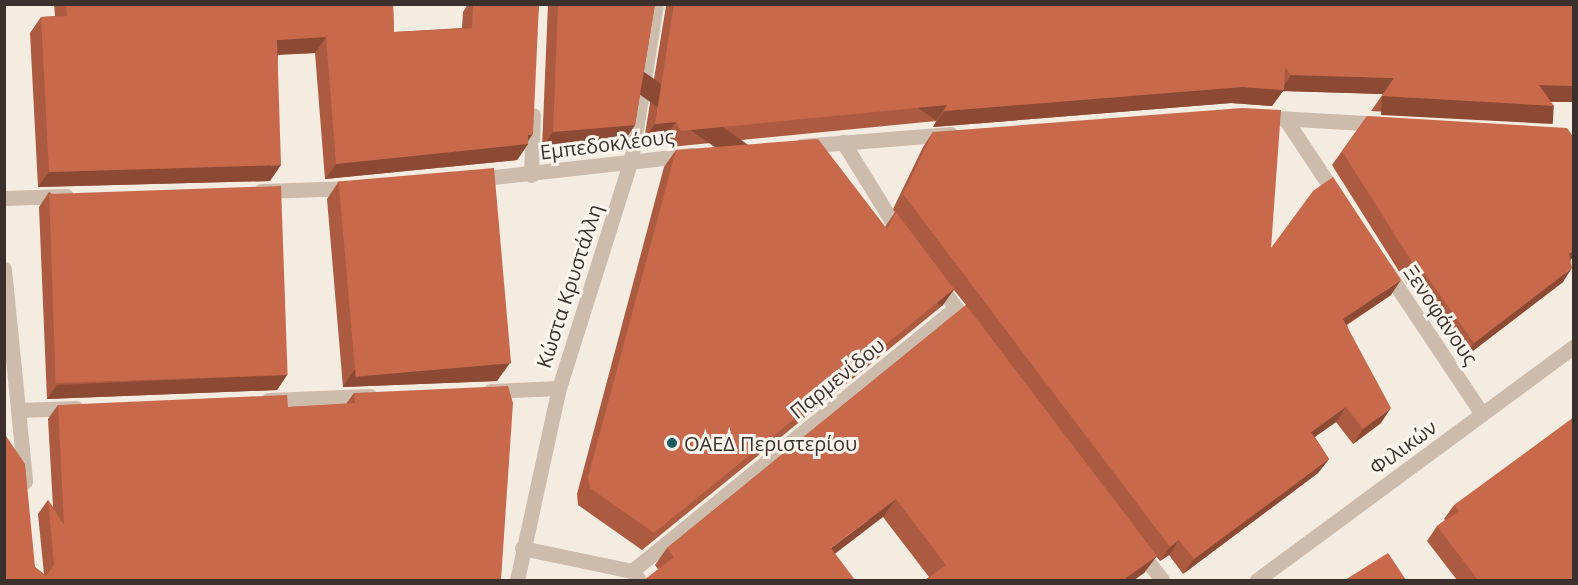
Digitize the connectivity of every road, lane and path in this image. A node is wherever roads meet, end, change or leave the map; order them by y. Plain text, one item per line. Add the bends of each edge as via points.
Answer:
1 (656, 4) edge
2 (534, 95) edge
3 (1243, 115) edge
4 (1286, 120) junction
5 (1394, 125) edge
6 (973, 133) edge
7 (843, 142) junction
8 (785, 147) edge
9 (703, 154) edge
10 (631, 160) junction
11 (531, 175) junction
12 (461, 180) edge
13 (368, 188) edge
14 (239, 192) edge
15 (87, 196) edge
16 (4, 198) edge
17 (1345, 209) edge
18 (915, 253) edge
19 (1378, 258) edge
20 (4, 269) edge
21 (929, 271) edge
22 (956, 308) junction
23 (978, 336) edge
24 (1574, 346) edge
25 (559, 388) junction
26 (476, 391) edge
27 (382, 395) edge
28 (253, 400) edge
29 (89, 407) edge
30 (19, 410) junction
31 (1482, 414) junction
32 (27, 501) edge
33 (1126, 534) edge
34 (522, 548) junction
35 (635, 576) edge
36 (517, 580) edge
37 (1162, 580) edge
38 (1257, 580) edge

1 - 10 street, Κώστα Κρυστάλλη
2 - 11 street
3 - 4 street
4 - 5 street
4 - 17 street
6 - 7 street
7 - 8 street
7 - 18 street via 880,207
9 - 10 street, Εμπεδοκλέους
10 - 11 street, Εμπεδοκλέους
10 - 25 street, Κώστα Κρυστάλλη
11 - 12 street, Εμπεδοκλέους
13 - 14 street
15 - 16 street
19 - 31 street, Ξενοφάνους
20 - 30 street
21 - 22 street
22 - 23 street
22 - 35 street, Παρμενίδου
24 - 31 street, Φιλικών
25 - 26 street
25 - 34 street, Κώστα Κρυστάλλη
27 - 28 street
29 - 30 street
30 - 32 street
31 - 38 street, Φιλικών
33 - 37 street
34 - 35 street
34 - 36 street, Κώστα Κρυστάλλη

